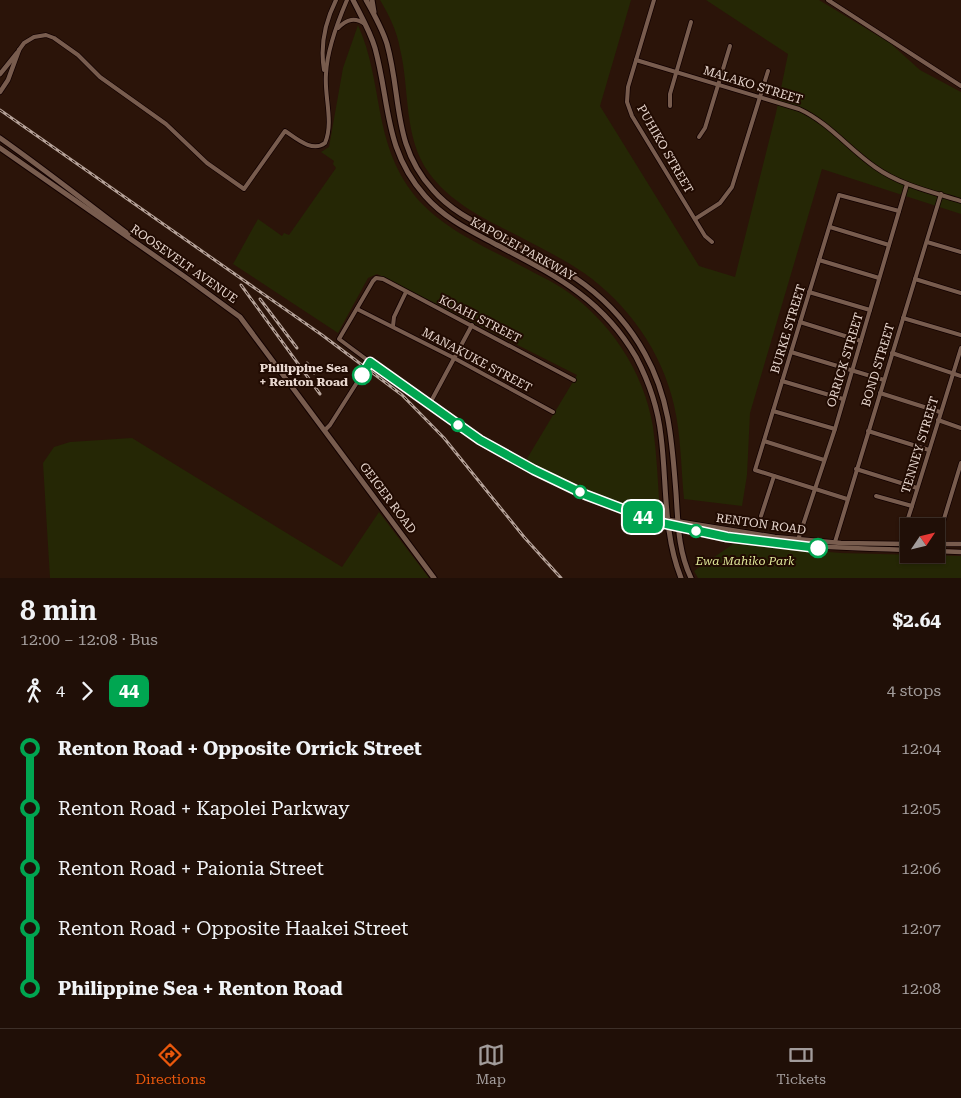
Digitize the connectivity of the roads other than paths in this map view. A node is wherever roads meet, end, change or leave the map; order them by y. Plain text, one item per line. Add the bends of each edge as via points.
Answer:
1 (336, 0) edge
2 (347, 0) edge
3 (353, 0) edge
4 (366, 0) edge
5 (372, 0) edge
6 (654, 0) edge
7 (828, 0) edge
8 (375, 15) junction
9 (691, 22) dead end
10 (366, 26) junction
11 (337, 30) junction
12 (730, 46) dead end
13 (19, 50) junction
14 (636, 60) junction
15 (768, 71) dead end
16 (676, 72) junction
17 (0, 74) edge
18 (326, 76) junction
19 (718, 84) junction
20 (960, 85) edge
21 (0, 92) edge
22 (759, 97) junction
23 (670, 106) dead end
24 (699, 137) dead end
25 (0, 140) edge
26 (0, 148) edge
27 (907, 184) junction
28 (941, 194) junction
29 (961, 201) edge
30 (899, 211) junction
31 (695, 219) junction
32 (830, 227) junction
33 (712, 242) dead end
34 (927, 242) junction
35 (889, 245) junction
36 (961, 252) edge
37 (160, 259) junction
38 (819, 260) junction
39 (880, 278) junction
40 (915, 280) junction
41 (406, 292) junction
42 (810, 292) junction
43 (961, 293) edge
44 (357, 309) junction
45 (870, 310) junction
46 (903, 318) junction
47 (800, 322) junction
48 (472, 325) junction
49 (392, 326) junction
50 (961, 335) edge
51 (861, 341) junction
52 (961, 348) edge
53 (791, 352) junction
54 (892, 353) junction
55 (454, 358) junction
56 (370, 362) junction
57 (852, 371) junction
58 (953, 373) junction
59 (961, 376) edge
60 (574, 380) dead end
61 (884, 380) junction
62 (782, 381) junction
63 (880, 393) junction
64 (844, 399) junction
65 (429, 405) junction
66 (773, 411) junction
67 (552, 412) dead end
68 (940, 412) junction
69 (938, 420) junction
70 (961, 428) edge
71 (835, 429) junction
72 (325, 430) junction
73 (868, 431) junction
74 (764, 441) junction
75 (929, 450) junction
76 (824, 460) junction
77 (961, 464) edge
78 (856, 469) junction
79 (774, 476) junction
80 (917, 488) junction
81 (815, 489) junction
82 (876, 496) dead end
83 (847, 499) junction
84 (912, 506) junction
85 (761, 516) dead end
86 (909, 518) edge
87 (944, 518) edge
88 (668, 522) junction
89 (678, 524) junction
90 (722, 529) junction
91 (721, 536) junction
92 (798, 540) junction
93 (835, 542) junction
94 (900, 544) edge
95 (945, 544) edge
96 (961, 544) edge
97 (900, 550) edge
98 (945, 551) edge
99 (961, 552) edge
100 (434, 578) edge
101 (680, 578) edge
102 (691, 578) edge

1 - 18 street via 323,41
2 - 11 street
3 - 10 main road, KAPOLEI PARKWAY
4 - 8 main road, KAPOLEI PARKWAY
5 - 8 main road
6 - 14 street, PUHIKO STREET
7 - 20 street
8 - 89 main road, KAPOLEI PARKWAY via 387,45 404,139 428,184 465,217 557,265 588,286 616,312 644,352 662,392 670,424
9 - 16 street
10 - 11 street via 352,20 344,22
10 - 88 main road, KAPOLEI PARKWAY via 376,54 394,142 420,190 459,225 576,289 610,320 632,352 649,385 659,421
11 - 18 street via 328,55
12 - 19 street
13 - 17 street
13 - 18 street via 28,40 38,36 56,39 100,77 166,124 207,163 244,189 285,130 312,146 319,147 325,143 328,120
13 - 21 street
14 - 16 street, MALAKO STREET
14 - 31 street, PUHIKO STREET via 627,92 630,112
15 - 22 street
16 - 19 street, MALAKO STREET
16 - 23 street
19 - 22 street, MALAKO STREET
19 - 24 street via 705,128
22 - 27 street, MALAKO STREET via 809,114 875,168
22 - 31 street via 730,191 720,203
25 - 37 main road via 50,174
26 - 37 main road, ROOSEVELT AVENUE
27 - 28 street, MALAKO STREET
27 - 30 street, ORRICK STREET
28 - 29 street, MALAKO STREET
28 - 34 street, BOND STREET
30 - 32 street, BURKE STREET via 840,195
30 - 35 street, ORRICK STREET
31 - 33 street, PUHIKO STREET
32 - 35 street
32 - 38 street, BURKE STREET
34 - 36 street
34 - 40 street, BOND STREET
35 - 39 street, ORRICK STREET
37 - 72 main road, ROOSEVELT AVENUE via 240,317
38 - 39 street
38 - 42 street, BURKE STREET
39 - 45 street, ORRICK STREET
40 - 43 street
40 - 46 street, BOND STREET
41 - 44 street, KOAHI STREET via 376,278
41 - 48 street, KOAHI STREET
41 - 49 street
42 - 45 street
42 - 47 street, BURKE STREET
44 - 49 street, MANAKUKE STREET
44 - 56 street, RENTON ROAD via 339,339
45 - 51 street, ORRICK STREET
46 - 50 street
46 - 54 street, BOND STREET
47 - 51 street
47 - 53 street, BURKE STREET
48 - 55 street
48 - 60 street, KOAHI STREET
49 - 55 street, MANAKUKE STREET
51 - 57 street, ORRICK STREET
52 - 58 street, TENNEY STREET
53 - 57 street
53 - 62 street, BURKE STREET
54 - 58 street
54 - 61 street, BOND STREET
55 - 65 street
55 - 67 street, MANAKUKE STREET
56 - 65 street, RENTON ROAD
56 - 72 street
57 - 61 street
57 - 64 street, ORRICK STREET
58 - 59 street
58 - 68 street, TENNEY STREET
61 - 63 street, BOND STREET
62 - 64 street
62 - 66 street, BURKE STREET
63 - 68 street
63 - 73 street, BOND STREET
64 - 71 street, ORRICK STREET
65 - 88 street, RENTON ROAD via 480,440 534,470 586,495
66 - 71 street
66 - 74 street, BURKE STREET
68 - 69 street, TENNEY STREET
69 - 70 street
69 - 75 street, TENNEY STREET
71 - 76 street, ORRICK STREET
72 - 100 main road, GEIGER ROAD
73 - 75 street
73 - 78 street, BOND STREET
74 - 76 street
74 - 79 street, BURKE STREET via 755,470
75 - 80 street, TENNEY STREET
76 - 81 street, ORRICK STREET
77 - 87 street
78 - 80 street
78 - 83 street, BOND STREET
79 - 81 street
79 - 85 street
80 - 84 street, TENNEY STREET
81 - 83 street
81 - 92 street, ORRICK STREET
82 - 84 street
83 - 93 street, BOND STREET
84 - 86 street, TENNEY STREET
88 - 89 street, RENTON ROAD
88 - 101 main road, KAPOLEI PARKWAY
89 - 90 street, RENTON ROAD
89 - 91 street, RENTON ROAD
89 - 102 main road, KAPOLEI PARKWAY via 681,549
90 - 91 street
90 - 92 street, RENTON ROAD
91 - 97 street, RENTON ROAD via 797,546
92 - 93 street, RENTON ROAD
93 - 94 street, RENTON ROAD
95 - 96 street
98 - 99 street

